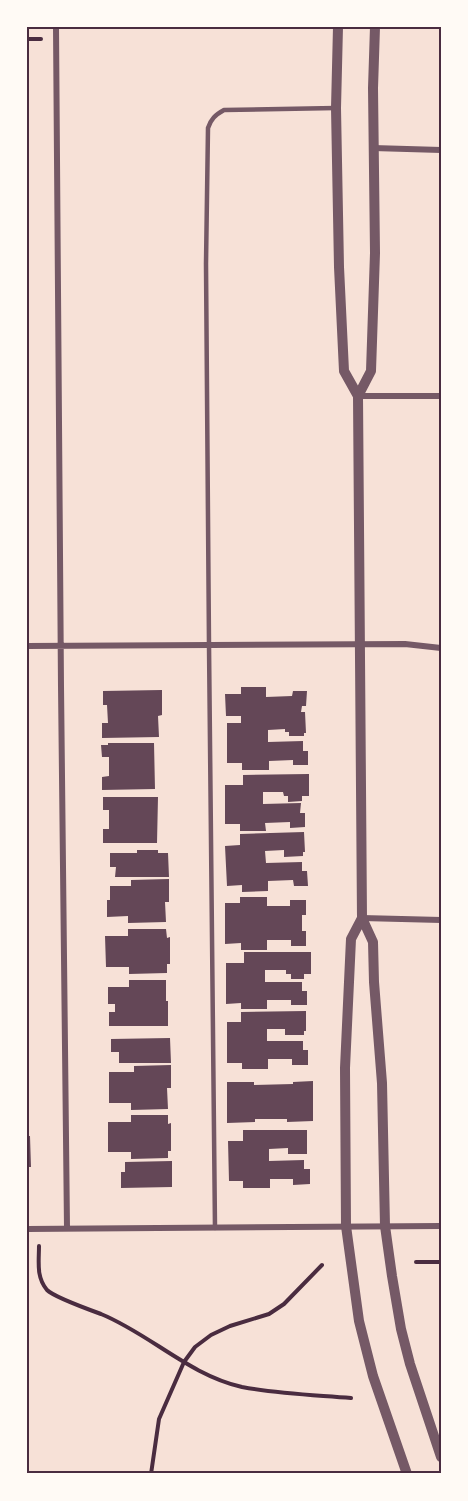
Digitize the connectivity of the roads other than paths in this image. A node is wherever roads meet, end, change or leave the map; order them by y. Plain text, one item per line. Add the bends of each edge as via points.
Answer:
1 (56, 27) edge
2 (338, 27) edge
3 (375, 27) edge
4 (336, 108) junction
5 (374, 148) junction
6 (441, 150) edge
7 (358, 396) junction
8 (441, 396) edge
9 (209, 645) junction
10 (360, 645) junction
11 (27, 646) edge
12 (61, 646) junction
13 (441, 648) edge
14 (362, 918) junction
15 (441, 920) edge
16 (346, 1226) junction
17 (385, 1226) junction
18 (441, 1226) edge
19 (67, 1228) junction
20 (215, 1228) junction
21 (27, 1229) edge
22 (441, 1457) edge
23 (406, 1474) edge

1 - 12 street
2 - 4 street
3 - 5 street
4 - 7 street via 344,371
4 - 9 lane via 224,110 215,115 208,128
5 - 6 street
5 - 7 street via 371,371
7 - 8 street
7 - 10 street
9 - 10 street
9 - 12 street
9 - 20 lane
10 - 13 street
10 - 14 street
11 - 12 street
12 - 19 street
14 - 15 street
14 - 16 street via 351,939 345,1068
14 - 17 street via 373,942 382,1083
16 - 17 street
16 - 20 street
16 - 23 street via 359,1321
17 - 18 street
17 - 22 street via 401,1329
19 - 20 street
19 - 21 street

